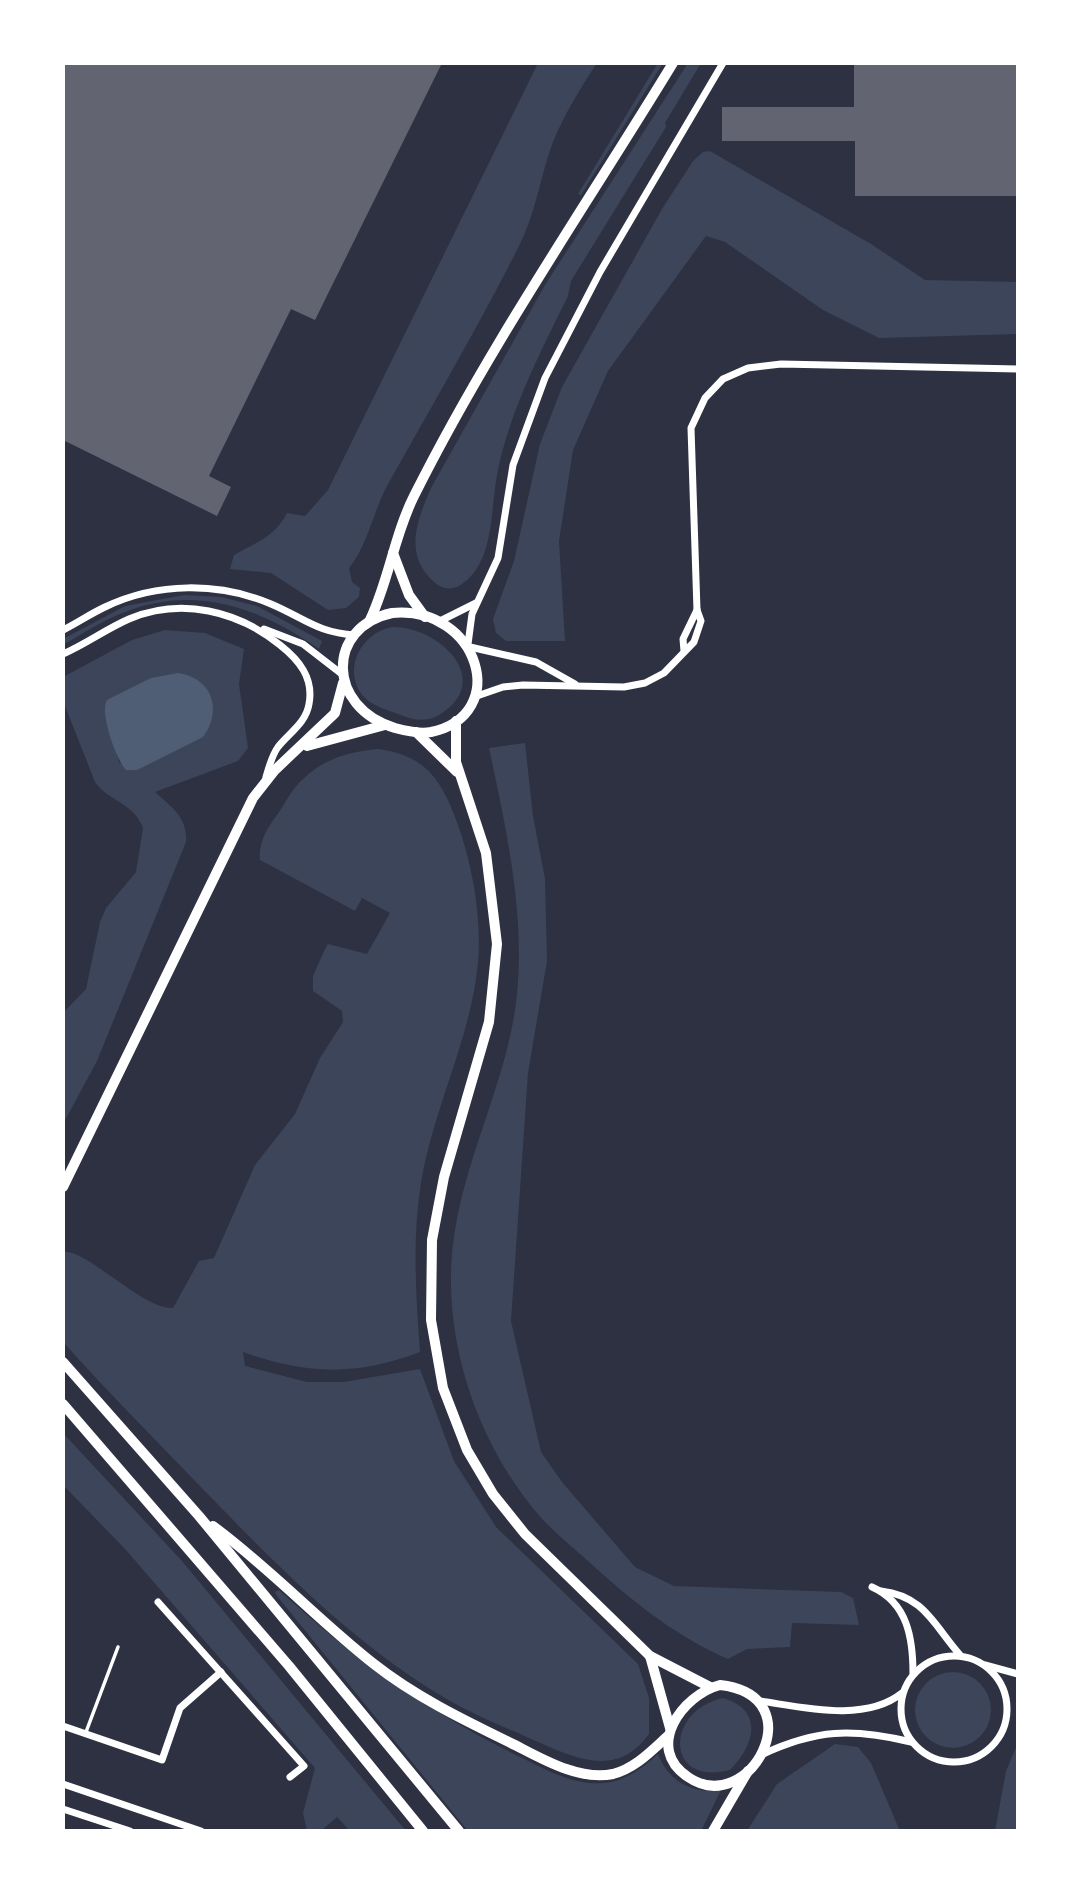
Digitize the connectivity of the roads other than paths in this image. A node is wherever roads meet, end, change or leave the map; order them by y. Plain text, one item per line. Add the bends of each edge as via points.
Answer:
1 (673, 63) edge
2 (723, 63) edge
3 (1018, 369) edge
4 (393, 553) junction
5 (477, 603) junction
6 (697, 610) junction
7 (425, 617) junction
8 (370, 620) junction
9 (438, 622) junction
10 (260, 628) junction
11 (63, 631) edge
12 (356, 635) junction
13 (469, 645) junction
14 (684, 651) junction
15 (63, 654) edge
16 (343, 679) junction
17 (575, 684) junction
18 (474, 697) junction
19 (456, 721) junction
20 (385, 725) junction
21 (416, 732) junction
22 (296, 750) junction
23 (459, 774) junction
24 (263, 784) junction
25 (63, 1187) edge
26 (63, 1362) edge
27 (63, 1404) edge
28 (199, 1516) junction
29 (872, 1587) dead end
30 (881, 1591) junction
31 (158, 1602) dead end
32 (118, 1647) dead end
33 (650, 1657) junction
34 (961, 1657) junction
35 (981, 1663) junction
36 (221, 1672) junction
37 (914, 1674) junction
38 (1018, 1674) edge
39 (710, 1687) junction
40 (903, 1692) junction
41 (760, 1701) junction
42 (1018, 1710) edge
43 (1007, 1716) junction
44 (63, 1726) edge
45 (670, 1732) junction
46 (86, 1734) junction
47 (911, 1742) junction
48 (761, 1755) junction
49 (748, 1771) junction
50 (290, 1777) dead end
51 (63, 1784) edge
52 (63, 1809) edge
53 (130, 1831) edge
54 (201, 1831) edge
55 (423, 1831) edge
56 (459, 1831) edge
57 (713, 1831) edge

1 - 4 main road via 456,418 413,498
2 - 5 street via 557,350 520,445 510,478 498,558
3 - 6 street via 781,365 748,368 723,379 705,398 691,428
4 - 7 main road via 410,595
4 - 8 main road
5 - 9 street
5 - 13 street via 470,620
6 - 14 street via 683,639
6 - 14 street via 699,631
7 - 8 main road via 402,612
7 - 9 main road
8 - 12 main road
9 - 13 main road
10 - 15 street via 216,612 158,610 114,625
10 - 16 street via 303,644
10 - 24 street via 299,660 310,693 306,713 275,751
11 - 12 street via 120,600 187,587 243,594 321,631
12 - 16 main road via 346,653
13 - 17 street via 536,662
13 - 18 main road via 477,675
14 - 17 street via 664,673 645,683 624,687
16 - 20 main road via 355,705
16 - 22 main road via 335,713
17 - 18 street via 513,686
18 - 19 main road
19 - 21 main road via 429,733
19 - 23 main road
20 - 21 main road
20 - 22 main road
21 - 23 main road
22 - 24 main road
23 - 33 main road via 486,853 497,944 489,1021 435,1216 430,1296 439,1367 459,1433 493,1494 525,1534
24 - 25 main road via 243,815
26 - 28 main road
27 - 55 main road via 289,1666
28 - 45 main road via 254,1557 377,1666 448,1712 527,1751 598,1776 633,1766
28 - 56 main road
29 - 30 street
30 - 34 street via 899,1593 920,1605
30 - 37 street via 897,1606 911,1632
31 - 36 street
32 - 46 lane
33 - 39 main road
33 - 45 main road
34 - 35 street
34 - 37 street via 930,1661
35 - 38 street
35 - 43 street via 1002,1686
36 - 46 street via 180,1707 162,1760
36 - 50 street via 304,1766
37 - 40 street
39 - 41 main road via 734,1686
39 - 45 main road via 684,1705
40 - 41 street via 888,1703 866,1708 813,1709
40 - 47 street via 900,1713
41 - 48 main road via 769,1723
42 - 43 street
43 - 47 street via 994,1745 968,1761 937,1760
44 - 46 street
45 - 49 main road via 675,1763 696,1783 722,1786
47 - 48 street via 840,1731 800,1739
48 - 49 main road
49 - 57 main road
51 - 54 street
52 - 53 street

